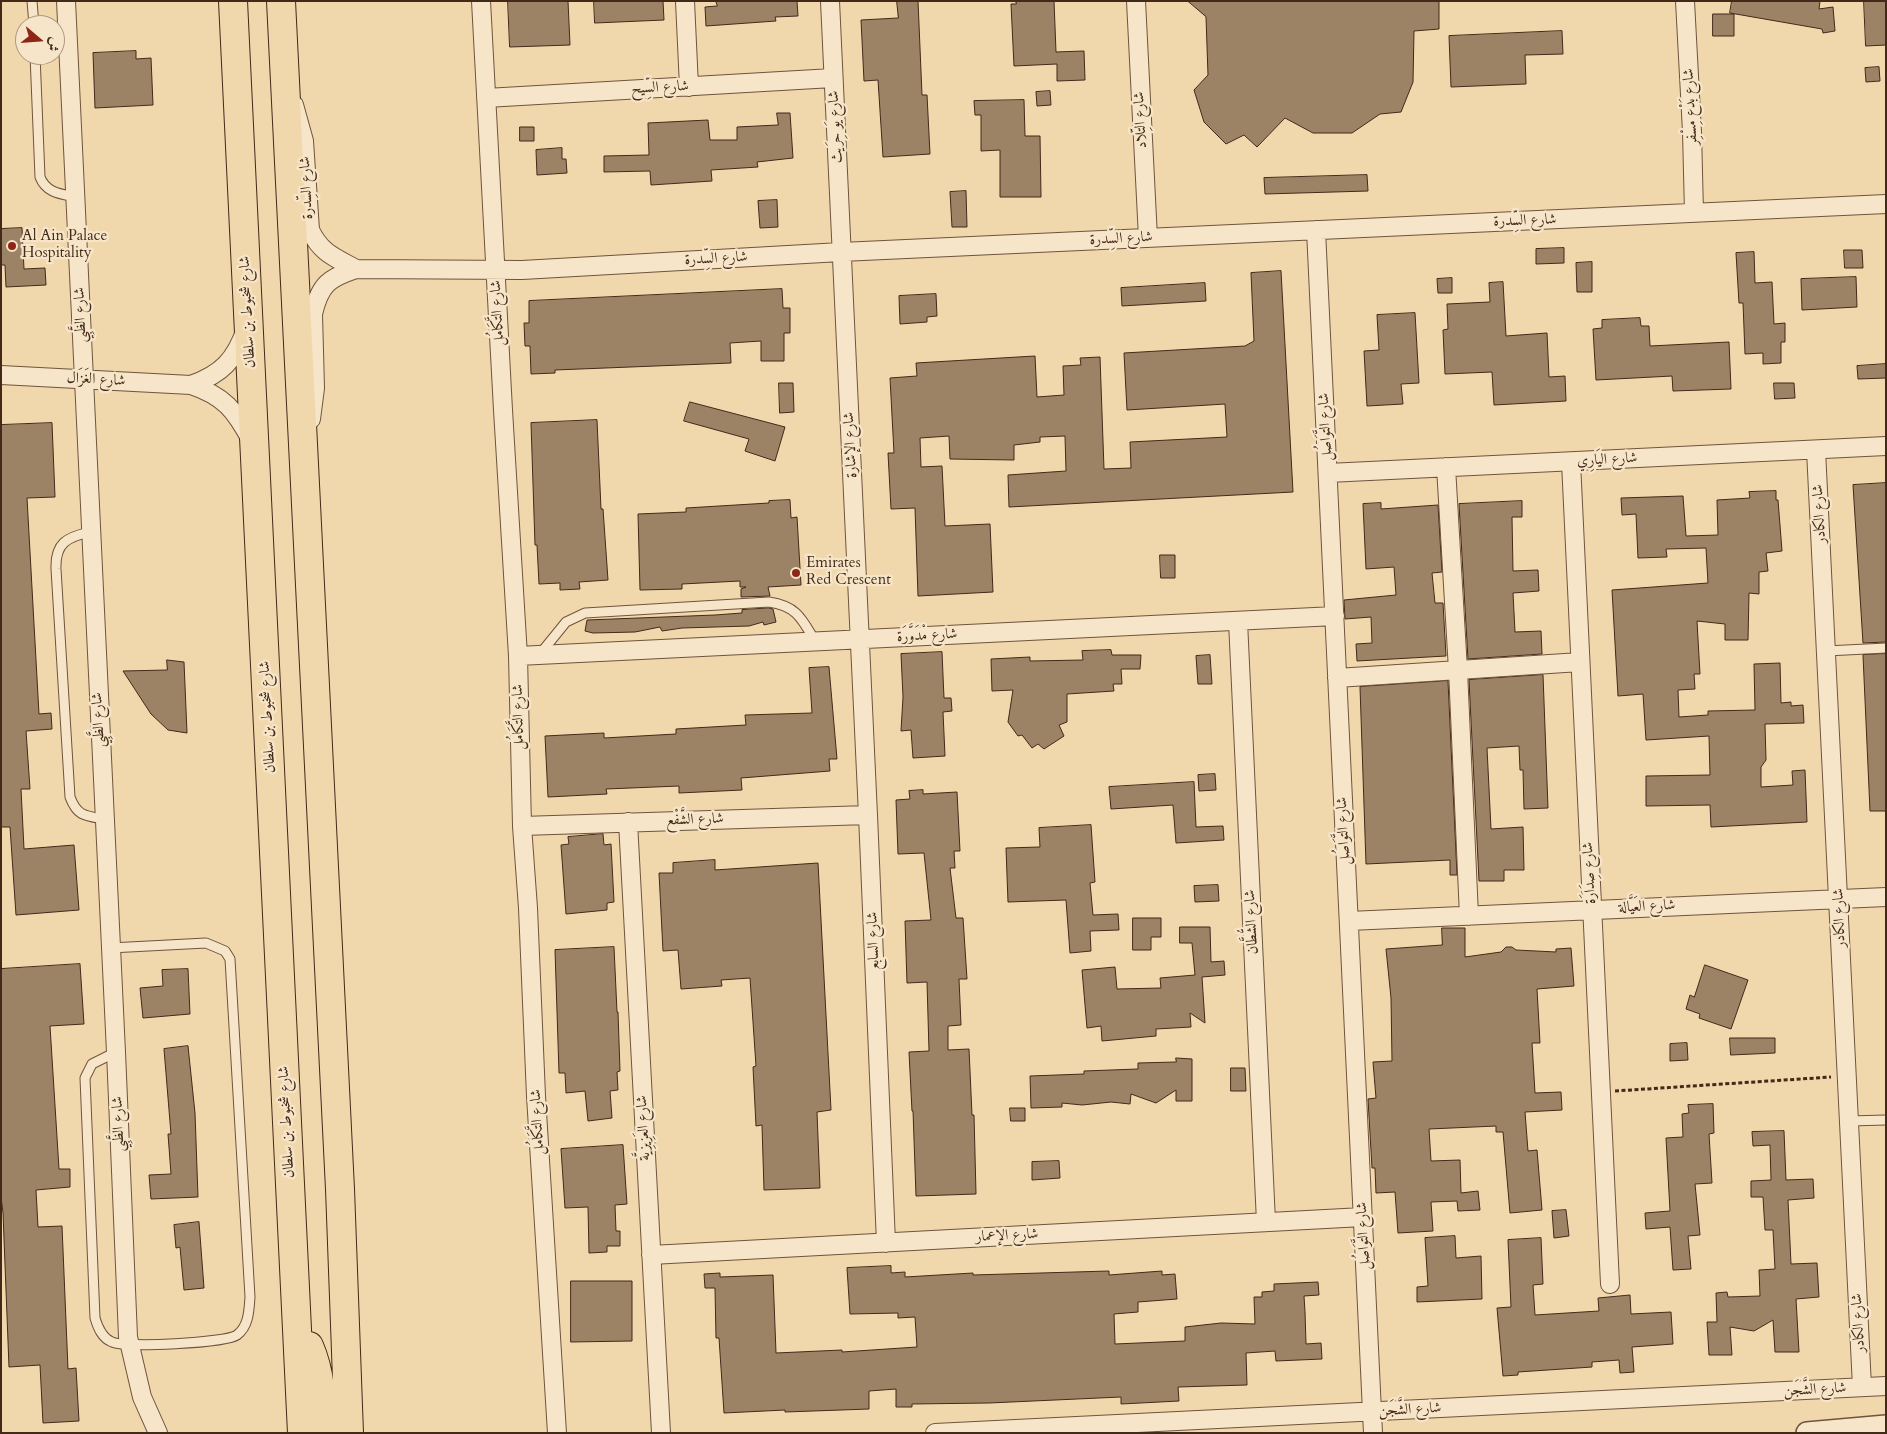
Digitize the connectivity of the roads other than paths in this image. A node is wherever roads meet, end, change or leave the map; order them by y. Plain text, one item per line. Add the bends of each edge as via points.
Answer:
1 (32, 1) edge
2 (66, 1) edge
3 (233, 1) edge
4 (281, 1) edge
5 (481, 1) edge
6 (685, 1) edge
7 (830, 1) edge
8 (1136, 1) edge
9 (1686, 1) edge
10 (33, 15) edge
11 (35, 65) edge
12 (833, 78) junction
13 (284, 87) junction
14 (689, 87) junction
15 (486, 98) junction
16 (76, 197) junction
17 (1886, 204) edge
18 (1694, 213) junction
19 (1316, 230) junction
20 (1148, 238) junction
21 (841, 252) junction
22 (356, 269) junction
23 (496, 271) junction
24 (248, 321) junction
25 (1, 375) edge
26 (84, 380) junction
27 (191, 385) junction
28 (1886, 446) edge
29 (302, 448) junction
30 (256, 449) junction
31 (1816, 450) junction
32 (1571, 462) junction
33 (1446, 467) junction
34 (1328, 473) junction
35 (90, 532) junction
36 (1335, 616) junction
37 (1238, 621) junction
38 (860, 639) junction
39 (815, 641) junction
40 (1886, 648) edge
41 (1826, 651) junction
42 (540, 654) junction
43 (518, 656) junction
44 (1580, 662) junction
45 (1458, 670) junction
46 (1337, 678) junction
47 (868, 815) junction
48 (104, 819) junction
49 (628, 822) junction
50 (522, 826) junction
51 (1886, 897) edge
52 (1839, 899) junction
53 (1592, 909) junction
54 (1469, 916) junction
55 (1349, 921) junction
56 (110, 948) junction
57 (116, 1052) junction
58 (1886, 1120) edge
59 (1849, 1121) junction
60 (340, 1189) junction
61 (1363, 1217) junction
62 (1266, 1222) junction
63 (886, 1242) junction
64 (651, 1255) junction
65 (1610, 1284) dead end
66 (296, 1322) junction
67 (129, 1346) junction
68 (1886, 1386) edge
69 (1862, 1387) junction
70 (1372, 1412) junction
71 (1886, 1426) edge
72 (158, 1433) edge
73 (302, 1433) edge
74 (323, 1433) edge
75 (349, 1433) edge
76 (368, 1433) edge
77 (557, 1433) edge
78 (661, 1433) edge
79 (935, 1433) edge
80 (1373, 1433) edge
81 (1807, 1433) edge

1 - 10 lane
2 - 16 street, شارع الظَّبِي
3 - 24 main road, شارع شخبوط بن سلطان
4 - 13 main road
5 - 15 street, شارع التَّكَامُل
6 - 14 street
7 - 12 street, شارع يَو حِرَيث
8 - 20 street, شارع التِّلاد
9 - 18 street, شارع بَدْع مِسْفِر
11 - 16 lane via 40,177 50,190
12 - 14 street, شارع السِّيح
12 - 21 street, شارع يَو حِرَيث
13 - 22 street, شارع السِّدرة via 294,104 304,141 310,230 322,250
13 - 29 main road
14 - 15 street, شارع السِّيح
15 - 23 street, شارع التَّكَامُل
16 - 26 street, شارع الظَّبِي
17 - 18 street, شارع السِّدرة
18 - 19 street, شارع السِّدرة
19 - 20 street, شارع السِّدرة
19 - 34 street, شارع التَّوَاصُل
20 - 21 street, شارع السِّدرة
21 - 23 street, شارع السِّدرة
21 - 38 street, شارع الإشارة
22 - 23 street, شارع السِّدرة
22 - 29 street, شارع السِّدرة via 327,283 316,302 313,314 315,388
23 - 43 street, شارع التَّكَامُل
24 - 27 street, شارع الغَزَال via 228,363 207,379
24 - 30 main road, شارع شخبوط بن سلطان
25 - 26 street, شارع الغَزَال
26 - 27 street, شارع الغَزَال
26 - 35 street, شارع الظَّبِي
27 - 30 street, شارع الغَزَال via 208,390 223,400 236,413
28 - 31 street, شارع اليَارِي
29 - 60 main road
30 - 66 main road, شارع شخبوط بن سلطان
31 - 32 street, شارع اليَارِي
31 - 41 street, شارع الكادر
32 - 33 street, شارع اليَارِي
32 - 44 street, شارع صِدَارَة
33 - 34 street, شارع اليَارِي
33 - 45 street
34 - 36 street, شارع التَّوَاصُل
35 - 48 street, شارع الظَّبِي
35 - 48 lane via 64,542 56,560 56,570 70,797 79,812 87,817
36 - 37 street, شارع مْدَوَّرَة
36 - 46 street, شارع التَّوَاصُل
37 - 38 street, شارع مْدَوَّرَة
37 - 62 street, شارع الشُّطَّان
38 - 39 street, شارع مْدَوَّرَة
38 - 47 street, شارع السابع
39 - 42 street, شارع مْدَوَّرَة
39 - 42 lane via 794,611 769,602 585,613 566,622
40 - 41 lane
41 - 52 street, شارع الكادر
42 - 43 street, شارع مْدَوَّرَة
43 - 50 street, شارع التَّكَامُل
44 - 45 street
44 - 53 street, شارع صِدَارَة
45 - 46 street
45 - 54 street
46 - 55 street, شارع التَّوَاصُل
47 - 49 street, شارع الشَّفْع
47 - 63 street, شارع السابع
48 - 56 street, شارع الظَّبِي
49 - 50 street, شارع الشَّفْع
49 - 64 street, شارع العَزِيزِيَّة
50 - 77 street, شارع التَّكَامُل
51 - 52 street, شارع العَيَّالة
52 - 53 street, شارع العَيَّالة
52 - 59 street, شارع الكادر
53 - 54 street, شارع العَيَّالة
53 - 65 street, شارع صِدَارَة
54 - 55 street, شارع العَيَّالة
55 - 61 street, شارع التَّوَاصُل
56 - 57 street, شارع الظَّبِي
56 - 67 lane via 206,943 225,951 230,960 249,1287 248,1317 242,1331 235,1336 220,1340
57 - 67 street, شارع الظَّبِي
57 - 67 lane via 92,1064 85,1078 94,1308 98,1328 104,1336 112,1343
58 - 59 lane
59 - 69 street, شارع الكادر
60 - 75 main road
60 - 76 main road
61 - 62 street, شارع الإعمار
61 - 70 street, شارع التَّوَاصُل
62 - 63 street, شارع الإعمار
63 - 64 street, شارع الإعمار
64 - 78 street, شارع العَزِيزِيَّة
66 - 73 main road, شارع شخبوط بن سلطان
66 - 74 main road via 314,1357 322,1400
67 - 72 street, شارع الظَّبِي via 142,1397
68 - 69 street, شارع الشَّجَن
69 - 70 street, شارع الشَّجَن
70 - 79 street, شارع الشَّجَن
70 - 80 street, شارع التَّوَاصُل
71 - 81 street

